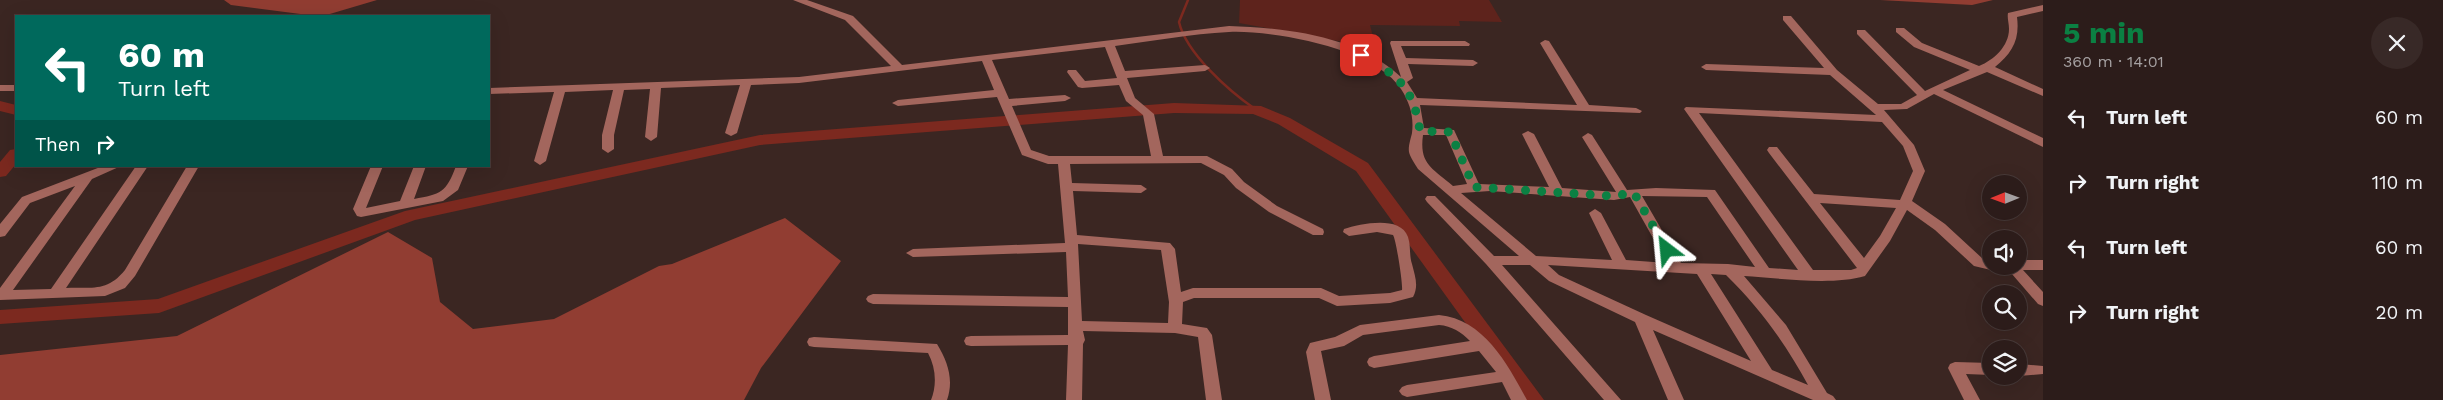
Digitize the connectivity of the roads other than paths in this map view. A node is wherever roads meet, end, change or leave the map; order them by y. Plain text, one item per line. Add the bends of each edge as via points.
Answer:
1 (798, 0) edge
2 (2043, 8) edge
3 (1787, 18) dead end
4 (1900, 30) dead end
5 (1861, 32) dead end
6 (1545, 43) dead end
7 (1109, 44) junction
8 (1465, 44) dead end
9 (986, 58) junction
10 (1402, 61) junction
11 (1473, 63) dead end
12 (1706, 67) dead end
13 (899, 68) junction
14 (1205, 68) dead end
15 (1985, 70) junction
16 (1072, 72) dead end
17 (1833, 72) junction
18 (1122, 78) junction
19 (1401, 81) junction
20 (746, 82) junction
21 (656, 86) junction
22 (619, 87) junction
23 (0, 88) edge
24 (15, 88) edge
25 (560, 88) junction
26 (490, 92) edge
27 (2043, 92) edge
28 (1929, 93) junction
29 (1065, 98) dead end
30 (1414, 101) junction
31 (1005, 102) junction
32 (898, 103) dead end
33 (1584, 107) junction
34 (1875, 107) junction
35 (1636, 110) dead end
36 (1885, 119) junction
37 (1420, 131) junction
38 (731, 133) dead end
39 (1528, 134) dead end
40 (651, 137) dead end
41 (1588, 137) dead end
42 (2043, 143) edge
43 (608, 149) dead end
44 (1773, 150) dead end
45 (1064, 160) junction
46 (1158, 160) junction
47 (540, 161) dead end
48 (112, 167) edge
49 (141, 167) edge
50 (192, 167) edge
51 (377, 167) edge
52 (420, 167) edge
53 (462, 167) edge
54 (89, 175) junction
55 (1067, 187) junction
56 (1474, 187) junction
57 (1141, 189) dead end
58 (1450, 190) junction
59 (1558, 193) junction
60 (1629, 194) junction
61 (1809, 198) junction
62 (1431, 199) dead end
63 (1904, 203) junction
64 (405, 205) junction
65 (1594, 213) dead end
66 (1318, 232) dead end
67 (1349, 232) dead end
68 (0, 233) edge
69 (1073, 243) junction
70 (913, 253) dead end
71 (1532, 260) junction
72 (1491, 261) junction
73 (1621, 264) junction
74 (1982, 264) edge
75 (2027, 265) edge
76 (2043, 266) edge
77 (1676, 267) junction
78 (1700, 268) junction
79 (1864, 268) junction
80 (1728, 269) junction
81 (1764, 271) junction
82 (1809, 275) junction
83 (2020, 275) edge
84 (55, 294) junction
85 (1, 295) edge
86 (873, 299) dead end
87 (1175, 301) junction
88 (2043, 301) edge
89 (1075, 302) junction
90 (1641, 319) junction
91 (1175, 328) junction
92 (1077, 333) junction
93 (972, 341) dead end
94 (814, 342) dead end
95 (1480, 345) junction
96 (1374, 362) dead end
97 (1982, 369) edge
98 (2027, 370) edge
99 (2038, 370) dead end
100 (1766, 372) junction
101 (1506, 376) junction
102 (1792, 384) junction
103 (1407, 392) dead end
104 (1825, 399) edge
105 (939, 400) edge
106 (1074, 400) edge
107 (1214, 400) edge
108 (1323, 400) edge
109 (1519, 400) edge
110 (1612, 400) edge
111 (1676, 400) edge
112 (1800, 400) edge
113 (1972, 400) edge

1 - 13 street via 849,18
2 - 15 street via 2012,15 2014,31 2010,44 2004,54
3 - 17 street
4 - 15 street via 1918,45
5 - 28 street
6 - 33 street
7 - 9 street
7 - 18 street
7 - 19 street via 1236,28 1274,30 1361,55
8 - 10 street via 1395,43
9 - 13 street
9 - 31 street
10 - 11 street
10 - 19 street via 1408,78
12 - 17 street
13 - 20 street
14 - 18 street
15 - 27 street
15 - 28 street
16 - 18 street via 1082,85
17 - 34 street
18 - 46 street via 1131,100 1148,114
19 - 30 street
20 - 21 street
20 - 38 street
21 - 22 street
21 - 40 street
22 - 25 street
22 - 43 street
23 - 24 street
25 - 26 street
25 - 47 street
28 - 34 street via 1903,107
28 - 42 street
29 - 31 street
30 - 33 street
30 - 37 street
31 - 32 street
31 - 45 street via 1026,152 1039,158
33 - 35 street
34 - 36 street
36 - 63 street via 1908,145 1919,169
36 - 82 street via 1690,109
37 - 56 street via 1450,132
37 - 58 street via 1416,143 1417,158
39 - 59 street
41 - 60 street
44 - 61 street
45 - 46 street
45 - 55 street
46 - 66 street via 1203,159 1228,172 1237,183 1273,209
48 - 54 street
49 - 84 street
50 - 84 street via 122,283 105,291
51 - 64 street via 359,211 365,213
52 - 64 street
53 - 64 street via 454,187 447,193
54 - 68 street via 26,200
54 - 85 street
55 - 57 street
55 - 69 street
56 - 58 street
56 - 59 street via 1524,188
58 - 71 street
59 - 60 street
60 - 77 street
60 - 81 street via 1711,193
61 - 63 street
61 - 79 street
62 - 72 street
63 - 74 street via 1940,227
63 - 79 street
65 - 73 street
67 - 87 street via 1390,228 1399,232 1410,279 1408,294 1337,301 1321,293 1195,292 1180,296
69 - 70 street
69 - 87 street via 1165,246
69 - 89 street
71 - 72 street
71 - 73 street
71 - 90 street via 1554,278
72 - 110 street
73 - 77 street
75 - 76 street
77 - 78 street
78 - 80 street
78 - 100 street
79 - 82 street via 1851,275
80 - 81 street
80 - 104 street via 1755,294 1775,319
81 - 82 street
83 - 88 street
84 - 85 street
86 - 89 street
87 - 91 street
89 - 92 street
90 - 100 street
90 - 111 street
91 - 92 street
91 - 107 street via 1204,334
92 - 93 street
92 - 106 street
94 - 105 street via 932,348 938,358 944,386
95 - 96 street
95 - 101 street via 1498,362
95 - 108 street via 1465,328 1444,320 1355,331 1339,342 1313,349
97 - 113 street via 1956,368
98 - 99 street
100 - 102 street
101 - 103 street
101 - 109 street
102 - 104 street
102 - 112 street

